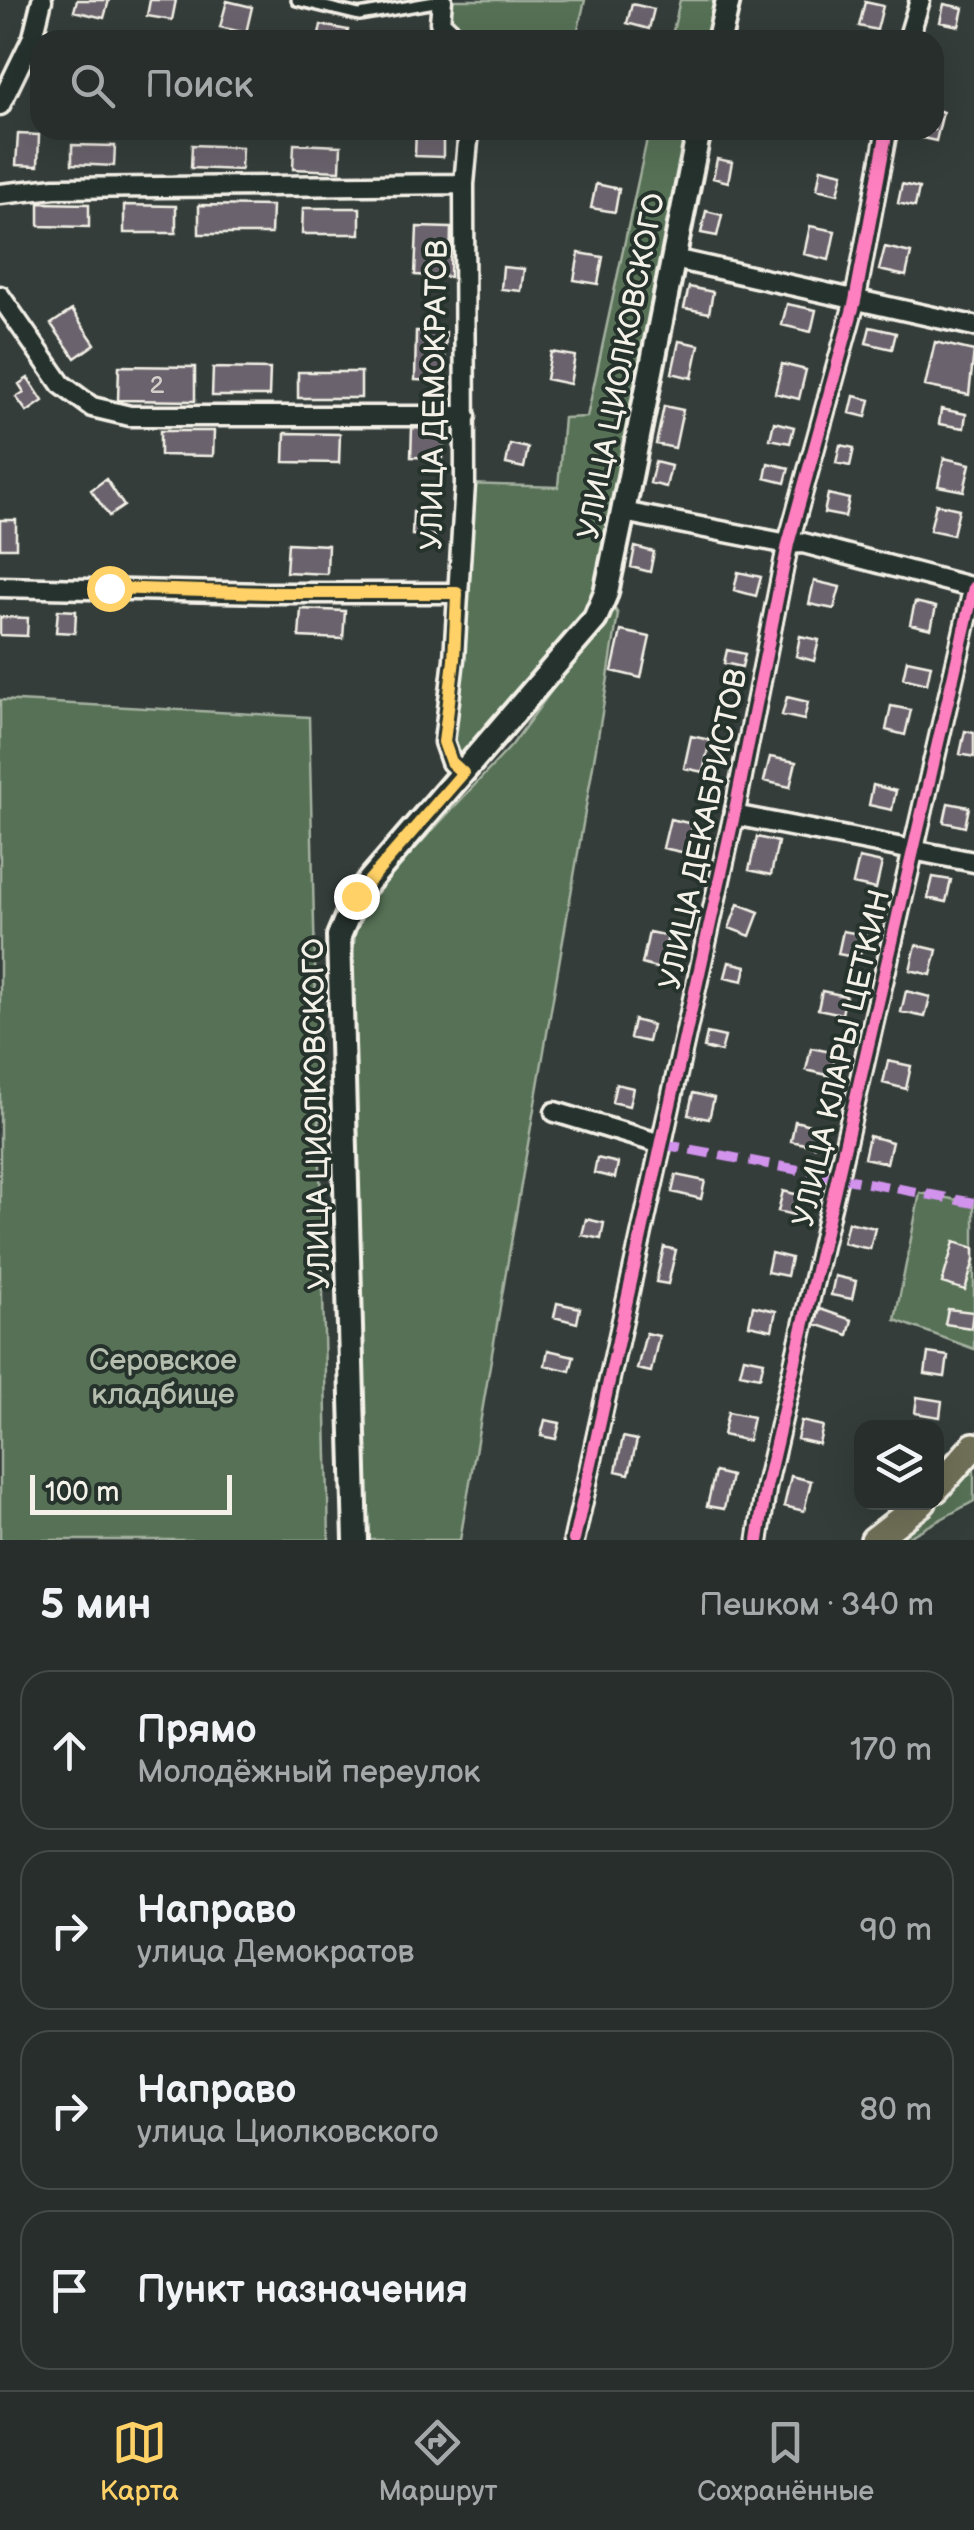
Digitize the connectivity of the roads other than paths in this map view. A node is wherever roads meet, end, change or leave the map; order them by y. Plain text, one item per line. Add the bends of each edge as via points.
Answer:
1 (42, 0) edge
2 (296, 0) edge
3 (442, 0) edge
4 (728, 0) edge
5 (920, 0) edge
6 (36, 30) edge
7 (448, 30) edge
8 (720, 30) edge
9 (911, 30) edge
10 (30, 45) edge
11 (0, 106) edge
12 (468, 140) edge
13 (697, 140) edge
14 (885, 140) edge
15 (464, 184) junction
16 (0, 194) edge
17 (674, 259) junction
18 (0, 296) edge
19 (854, 301) junction
20 (974, 326) edge
21 (466, 416) junction
22 (623, 512) junction
23 (788, 544) junction
24 (0, 587) edge
25 (974, 587) edge
26 (457, 593) junction
27 (463, 773) junction
28 (734, 815) junction
29 (914, 850) junction
30 (974, 862) edge
31 (555, 1112) dead end
32 (661, 1144) junction
33 (974, 1446) edge
34 (944, 1480) edge
35 (913, 1510) edge
36 (356, 1540) edge
37 (574, 1540) edge
38 (758, 1540) edge
39 (874, 1540) edge

1 - 6 street
2 - 3 lane via 359,15
3 - 7 street via 440,22
4 - 8 main road
5 - 9 street
10 - 11 street
12 - 15 street, УЛИЦА ДЕМОКРАТОВ
13 - 17 main road, УЛИЦА ЦИОЛКОВСКОГО
14 - 19 street, УЛИЦА ДЕКАБРИСТОВ
15 - 16 street
15 - 21 street, УЛИЦА ДЕМОКРАТОВ
17 - 19 street
17 - 22 main road, УЛИЦА ЦИОЛКОВСКОГО
18 - 21 street via 61,384 92,406 130,416
19 - 20 street
19 - 23 street, УЛИЦА ДЕКАБРИСТОВ
21 - 26 street, УЛИЦА ДЕМОКРАТОВ
22 - 23 street
22 - 27 main road, УЛИЦА ЦИОЛКОВСКОГО via 595,619
23 - 25 street
23 - 28 street, УЛИЦА ДЕКАБРИСТОВ
24 - 26 street
25 - 29 street, УЛИЦА КЛАРЫ ЦЕТКИН
26 - 27 street, УЛИЦА ДЕМОКРАТОВ via 444,742
27 - 36 main road, УЛИЦА ЦИОЛКОВСКОГО via 356,896 339,936
28 - 29 street
28 - 32 street, УЛИЦА ДЕКАБРИСТОВ
29 - 30 street
29 - 38 street, УЛИЦА КЛАРЫ ЦЕТКИН
31 - 32 street
32 - 37 street, УЛИЦА ДЕКАБРИСТОВ
33 - 34 main road
35 - 39 main road

